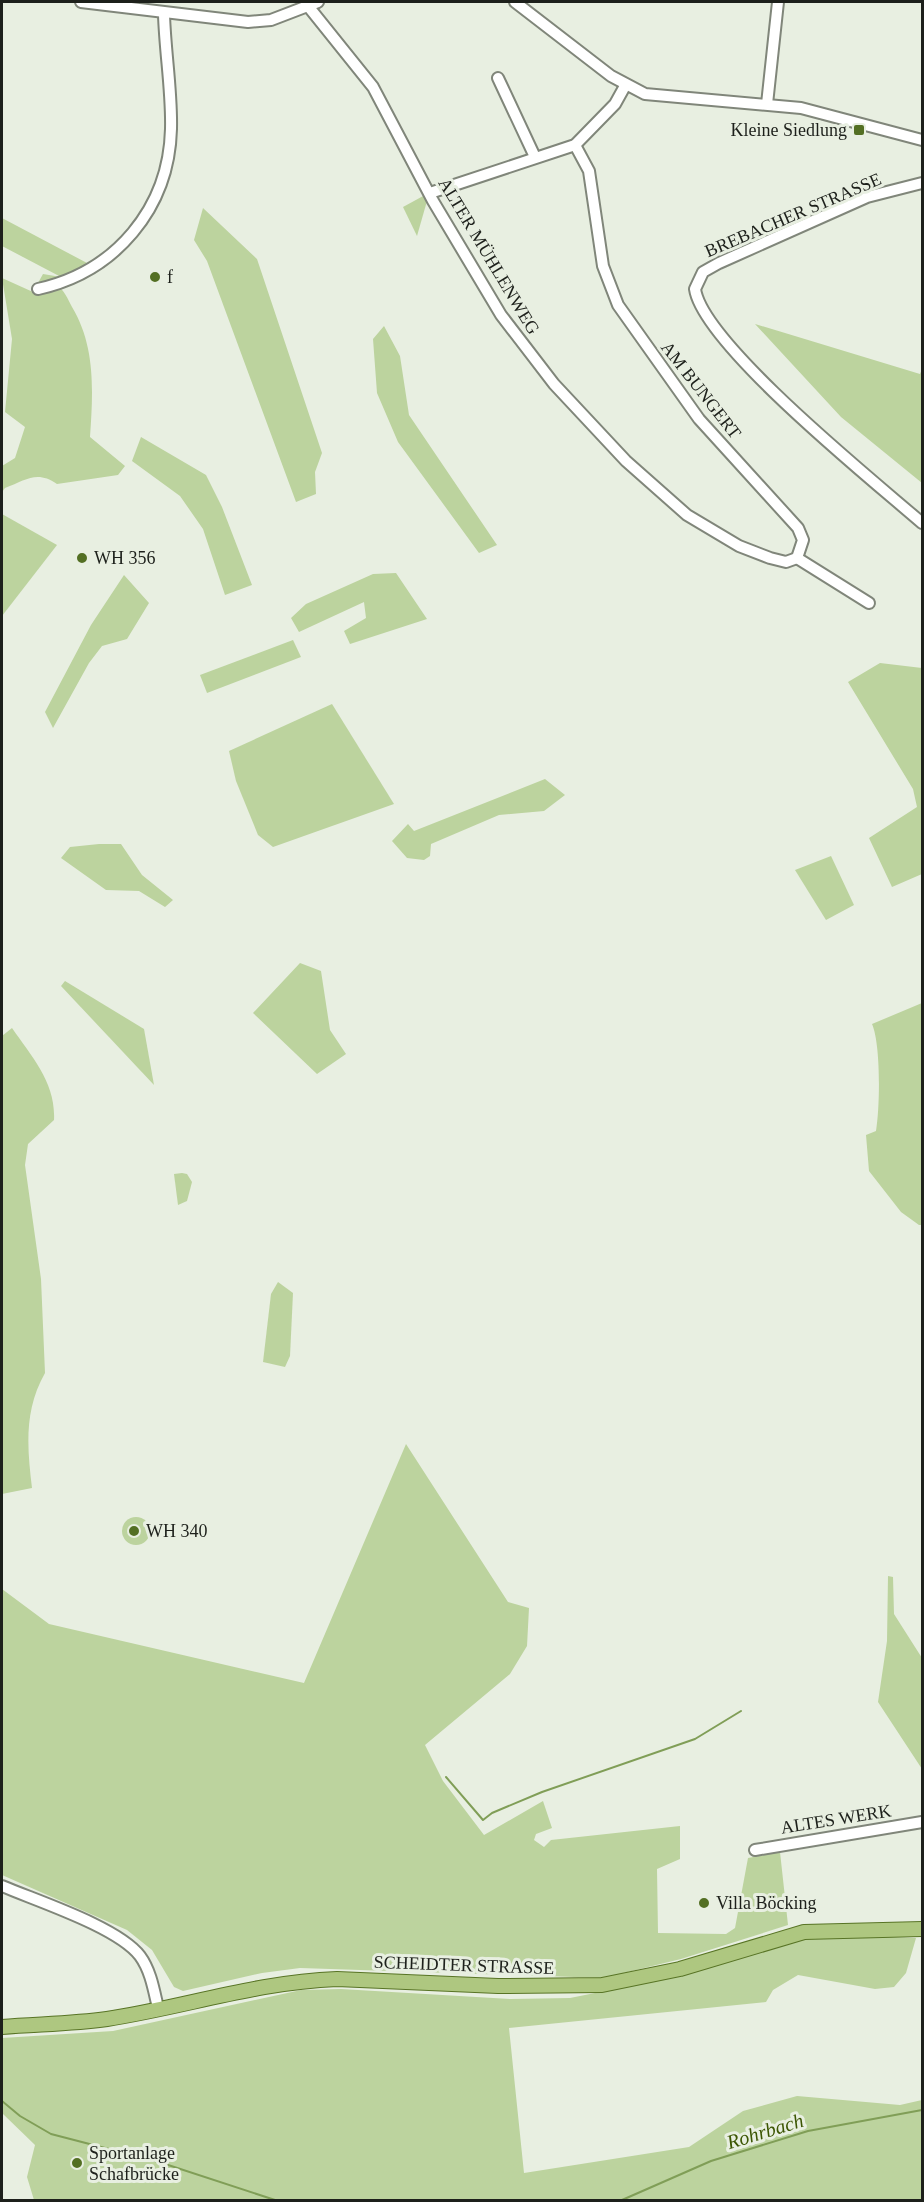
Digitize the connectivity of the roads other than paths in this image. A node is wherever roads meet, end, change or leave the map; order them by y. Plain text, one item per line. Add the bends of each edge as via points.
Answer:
1 (81, 2) edge
2 (514, 2) edge
3 (778, 2) edge
4 (313, 4) edge
5 (164, 14) junction
6 (498, 78) dead end
7 (625, 86) junction
8 (767, 104) junction
9 (922, 139) edge
10 (575, 145) junction
11 (535, 157) junction
12 (922, 183) edge
13 (430, 194) junction
14 (38, 289) dead end
15 (922, 523) edge
16 (797, 558) junction
17 (869, 603) dead end
18 (922, 1822) edge
19 (755, 1850) dead end
20 (2, 1887) edge
21 (922, 1929) edge
22 (158, 2008) junction
23 (2, 2026) edge

1 - 5 street
2 - 7 street
3 - 8 street
4 - 5 street via 258,22
4 - 13 street, ALTER MÜHLENWEG via 373,87
5 - 14 street via 171,129 166,164 153,199 138,227 119,248 65,283
6 - 11 street
7 - 8 street via 645,94
7 - 10 street via 615,104
8 - 9 street via 801,108
10 - 11 street
10 - 16 street, AM BUNGERT via 589,171 603,266 618,305 699,419 798,528 803,540
11 - 13 street
12 - 15 street, BREBACHER STRASSE via 877,193 846,206 709,268 696,283 697,297 717,330 764,382
13 - 16 street, ALTER MÜHLENWEG via 511,331 626,461 671,504 709,529 770,558 786,562
16 - 17 street
18 - 19 street, ALTES WERK
20 - 22 street via 122,1939 141,1957
21 - 22 main road, SCHEIDTER STRASSE via 804,1932 649,1977 602,1985 302,1980
22 - 23 main road, SCHEIDTER STRASSE via 107,2019

